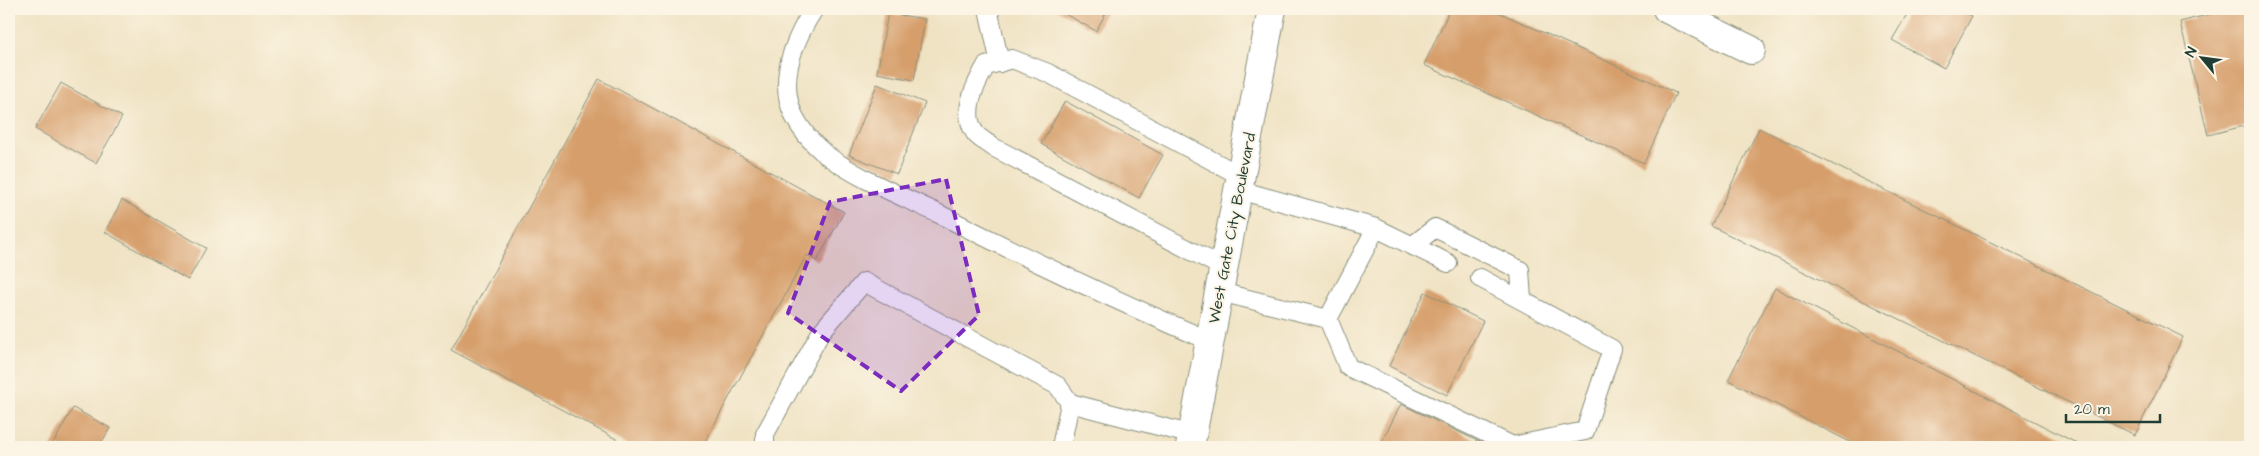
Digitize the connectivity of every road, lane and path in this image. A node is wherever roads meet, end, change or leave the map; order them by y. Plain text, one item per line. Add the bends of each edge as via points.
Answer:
1 (814, 9) edge
2 (988, 9) edge
3 (1272, 9) edge
4 (1667, 9) edge
5 (1750, 50) dead end
6 (1000, 63) junction
7 (1240, 183) junction
8 (1376, 228) junction
9 (1412, 246) junction
10 (1448, 263) dead end
11 (1480, 278) dead end
12 (1222, 280) junction
13 (1522, 300) junction
14 (1328, 319) junction
15 (1210, 341) junction
16 (1070, 404) junction
17 (1192, 441) edge
18 (765, 447) edge
19 (1060, 447) edge

1 - 15 lane via 788,67 786,89 794,115 807,136 823,152 858,176 1034,262 1117,302
2 - 6 lane
3 - 7 main road, West Gate City Boulevard
4 - 5 main road
6 - 7 lane via 1012,59 1048,73
6 - 12 lane via 986,66 971,97 970,115 975,133 993,147
7 - 8 lane
7 - 12 main road, West Gate City Boulevard
8 - 9 lane
8 - 14 lane
9 - 10 lane
9 - 13 lane via 1436,228 1520,270
11 - 13 lane
12 - 14 lane
12 - 15 main road, West Gate City Boulevard
13 - 14 lane via 1612,349 1585,431 1514,446 1348,367
15 - 17 main road, West Gate City Boulevard
16 - 17 lane
16 - 18 lane via 1058,386 864,282 821,332 765,434
16 - 19 lane

